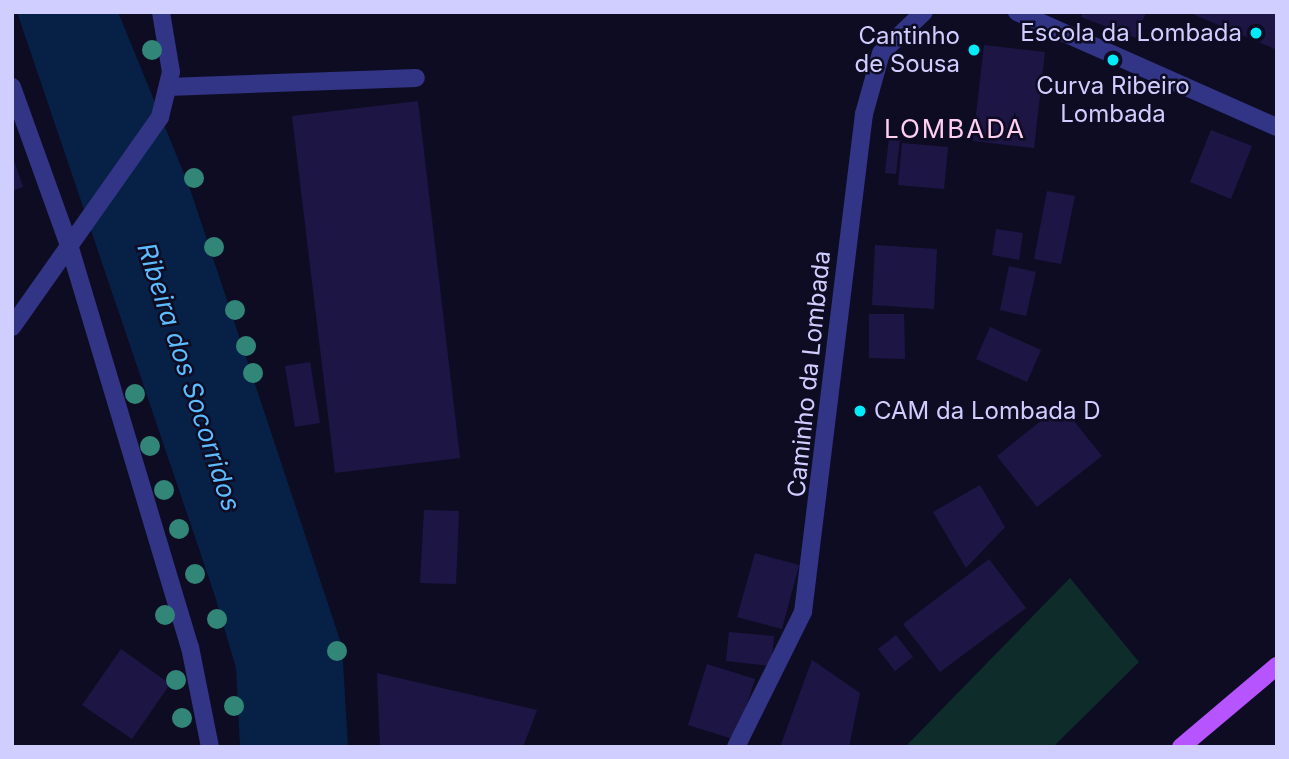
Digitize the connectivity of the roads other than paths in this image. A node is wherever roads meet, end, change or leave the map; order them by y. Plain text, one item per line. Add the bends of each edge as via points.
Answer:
1 (161, 12) edge
2 (924, 12) edge
3 (1017, 12) edge
4 (416, 78) dead end
5 (12, 87) edge
6 (168, 87) junction
7 (1277, 127) edge
8 (70, 248) junction
9 (12, 327) edge
10 (1277, 666) edge
11 (210, 747) edge
12 (736, 747) edge
13 (1181, 747) edge

1 - 6 street via 171,72
2 - 12 street, Caminho da Lombada via 881,52 864,114 803,612
3 - 7 street
4 - 6 street
5 - 8 street
6 - 8 street via 160,117
8 - 9 street
8 - 11 street via 190,647
10 - 13 main road

